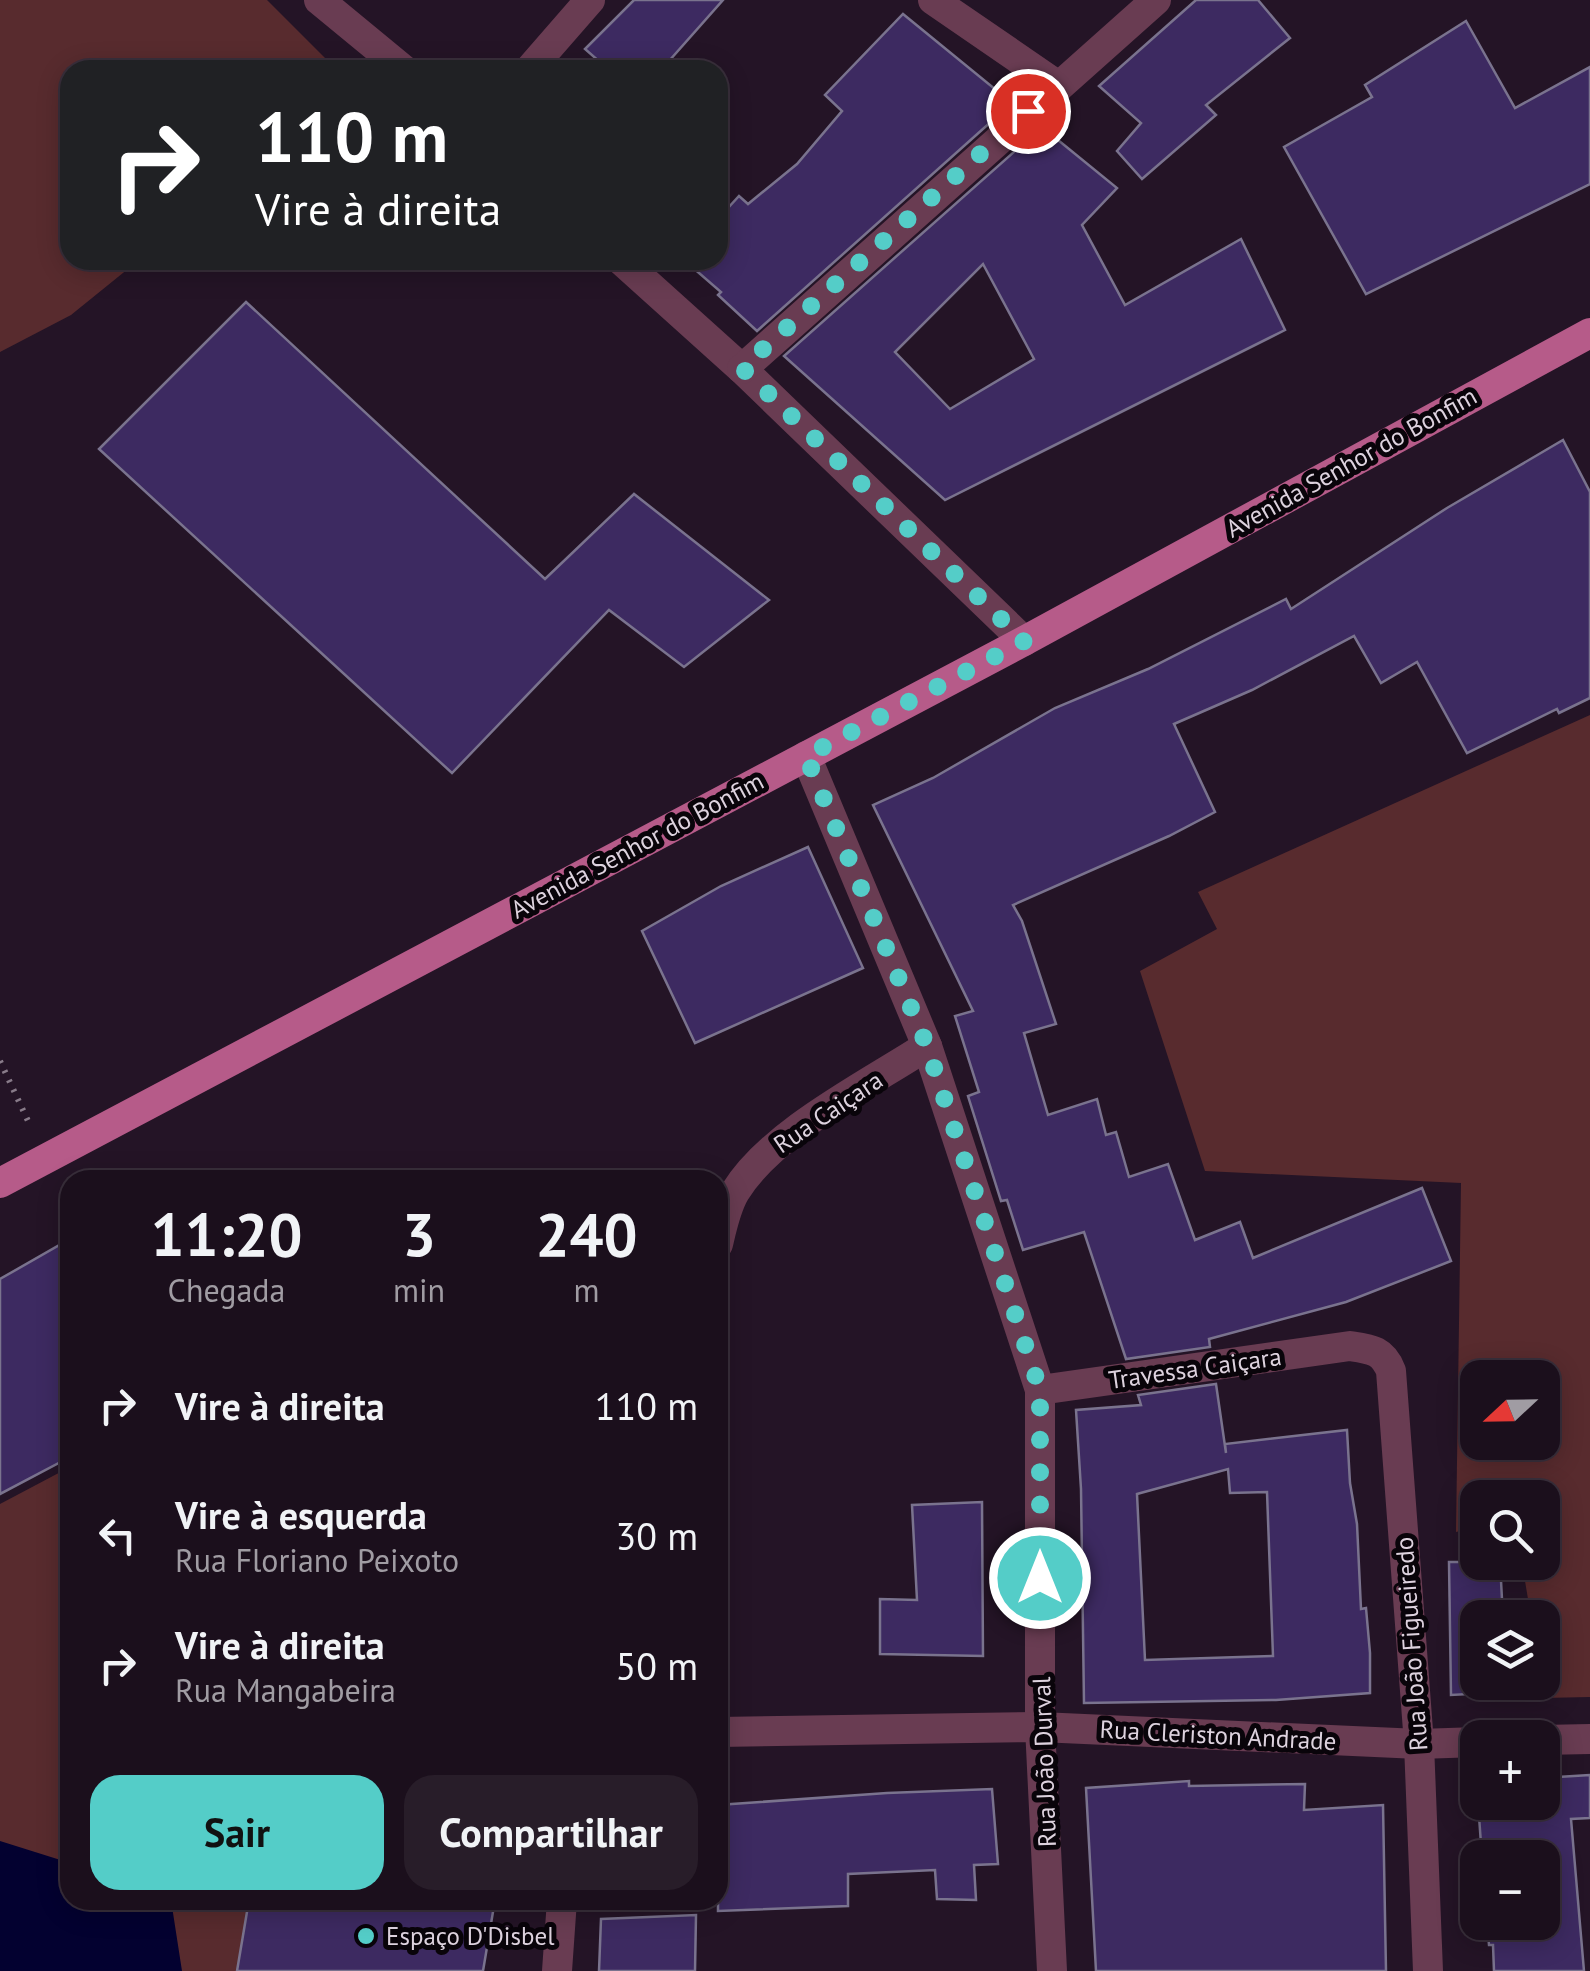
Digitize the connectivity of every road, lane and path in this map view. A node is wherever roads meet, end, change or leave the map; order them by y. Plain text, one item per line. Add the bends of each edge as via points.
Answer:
1 (318, 0) edge
2 (590, 0) edge
3 (933, 0) edge
4 (1156, 0) edge
5 (392, 60) edge
6 (538, 60) edge
7 (1057, 86) junction
8 (632, 270) edge
9 (1590, 332) edge
10 (742, 368) junction
11 (1024, 641) junction
12 (806, 756) junction
13 (927, 1046) junction
14 (0, 1061) edge
15 (46, 1158) junction
16 (0, 1183) edge
17 (728, 1210) edge
18 (1350, 1346) joint
19 (1040, 1390) junction
20 (1040, 1728) junction
21 (728, 1732) edge
22 (1590, 1739) edge
23 (1560, 1740) edge
24 (1460, 1743) edge
25 (1419, 1744) junction
26 (561, 1910) edge
27 (558, 1971) edge
28 (1052, 1971) edge
29 (1428, 1971) edge

1 - 5 street
2 - 6 street
3 - 7 street
4 - 7 street
7 - 10 street
8 - 10 street
9 - 11 main road, Avenida Senhor do Bonfim
10 - 11 street
11 - 12 main road, Avenida Senhor do Bonfim
12 - 13 street, Rua João Durval
12 - 15 main road, Avenida Senhor do Bonfim
13 - 17 street, Rua Caiçara via 791,1134 755,1164
13 - 19 street, Rua João Durval
14 - 15 path
15 - 16 main road, Avenida Senhor do Bonfim
18 - 19 street, Travessa Caiçara
18 - 25 street, Rua João Figueiredo via 1379,1351 1392,1371
19 - 20 street, Rua João Durval
20 - 21 street, Rua Cleriston Andrade
20 - 25 street, Rua Cleriston Andrade
20 - 28 street, Rua João Durval
22 - 23 street
24 - 25 street, Rua Cleriston Andrade
25 - 29 street, Rua João Figueiredo
26 - 27 street

